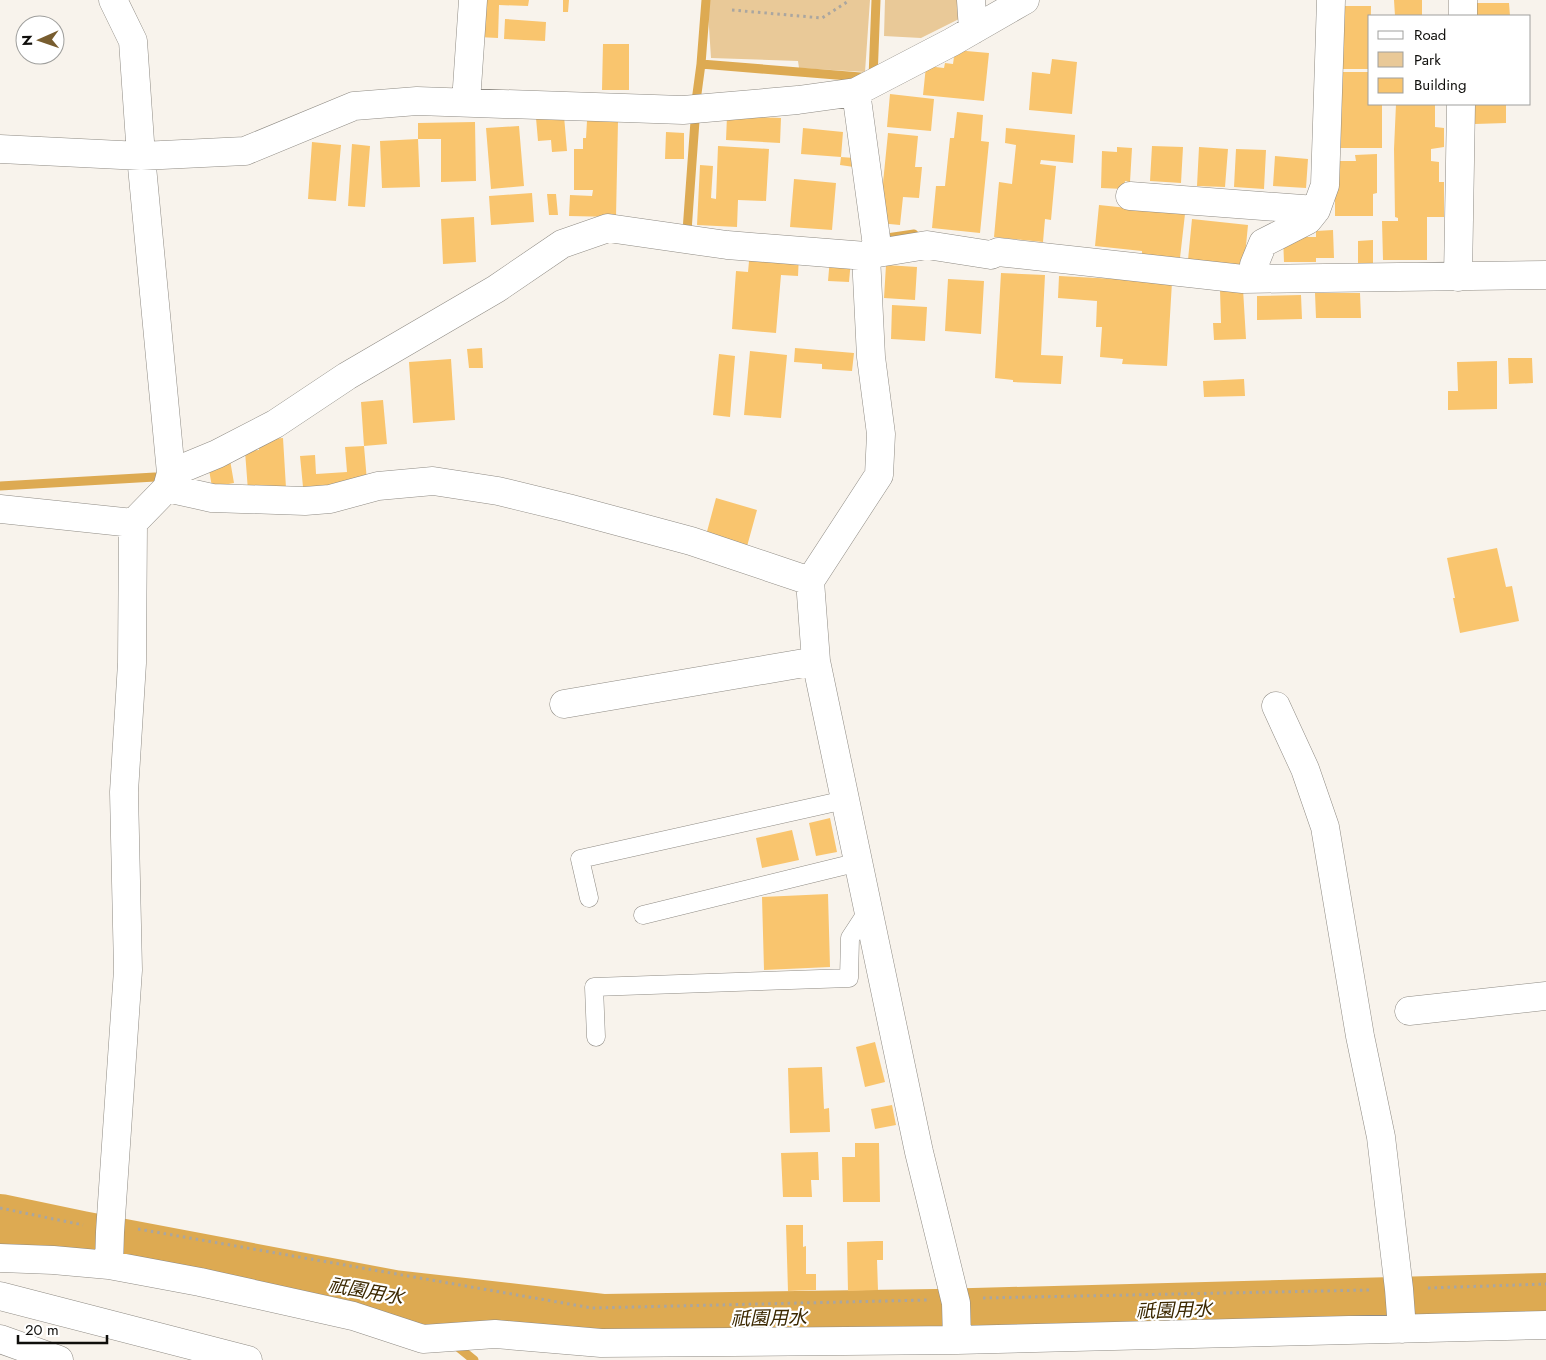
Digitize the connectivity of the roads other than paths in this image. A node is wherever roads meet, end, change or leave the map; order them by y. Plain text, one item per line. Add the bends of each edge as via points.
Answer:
1 (113, 0) edge
2 (473, 0) edge
3 (971, 0) edge
4 (1025, 0) edge
5 (1331, 0) edge
6 (1463, 0) edge
7 (1463, 15) edge
8 (973, 30) junction
9 (856, 92) junction
10 (466, 102) junction
11 (1461, 105) edge
12 (0, 149) edge
13 (141, 156) junction
14 (1130, 196) dead end
15 (1316, 210) junction
16 (874, 248) junction
17 (1546, 275) edge
18 (1458, 277) junction
19 (1253, 278) junction
20 (169, 481) junction
21 (0, 509) edge
22 (133, 523) junction
23 (810, 581) junction
24 (816, 661) junction
25 (564, 704) dead end
26 (1276, 706) dead end
27 (845, 800) junction
28 (859, 862) junction
29 (589, 898) dead end
30 (869, 909) junction
31 (643, 915) dead end
32 (1546, 996) edge
33 (1409, 1011) dead end
34 (596, 1037) dead end
35 (110, 1244) junction
36 (0, 1258) edge
37 (0, 1296) edge
38 (1400, 1308) junction
39 (956, 1318) junction
40 (1546, 1325) edge
41 (0, 1339) edge
42 (432, 1346) edge
43 (1058, 1349) edge
44 (59, 1360) edge
45 (248, 1360) edge

1 - 13 street via 133,41
2 - 10 street
3 - 8 street
4 - 8 street
5 - 15 street via 1326,185
6 - 7 street
8 - 9 street
9 - 10 street via 683,110
9 - 16 street
10 - 13 street via 417,101 354,106 245,151
11 - 18 street
12 - 13 street
13 - 20 street
14 - 15 street
15 - 19 street via 1308,220 1263,243 1254,265
16 - 19 street via 927,245 991,255 998,252
16 - 20 street via 727,245 608,228 562,244 496,289 347,376 275,424
16 - 23 street via 870,357 881,434 879,475
17 - 18 street
18 - 19 street
20 - 22 street
20 - 23 street via 212,498 305,501 330,499 378,486 433,480 498,491 587,513 691,541
21 - 22 street
22 - 35 street via 132,663 124,792 128,970
23 - 24 street
24 - 25 street
24 - 27 street
26 - 38 street via 1305,769 1325,827 1360,1036 1381,1137
27 - 28 street
27 - 29 lane via 580,859
28 - 30 street
28 - 31 lane
30 - 34 lane via 850,938 849,978 594,987
30 - 39 street
32 - 33 street
35 - 36 street via 53,1260
35 - 42 street via 200,1282 353,1316
37 - 45 street
38 - 40 street
38 - 43 street
39 - 42 street via 601,1343 495,1334 465,1336
39 - 43 street
41 - 44 street

